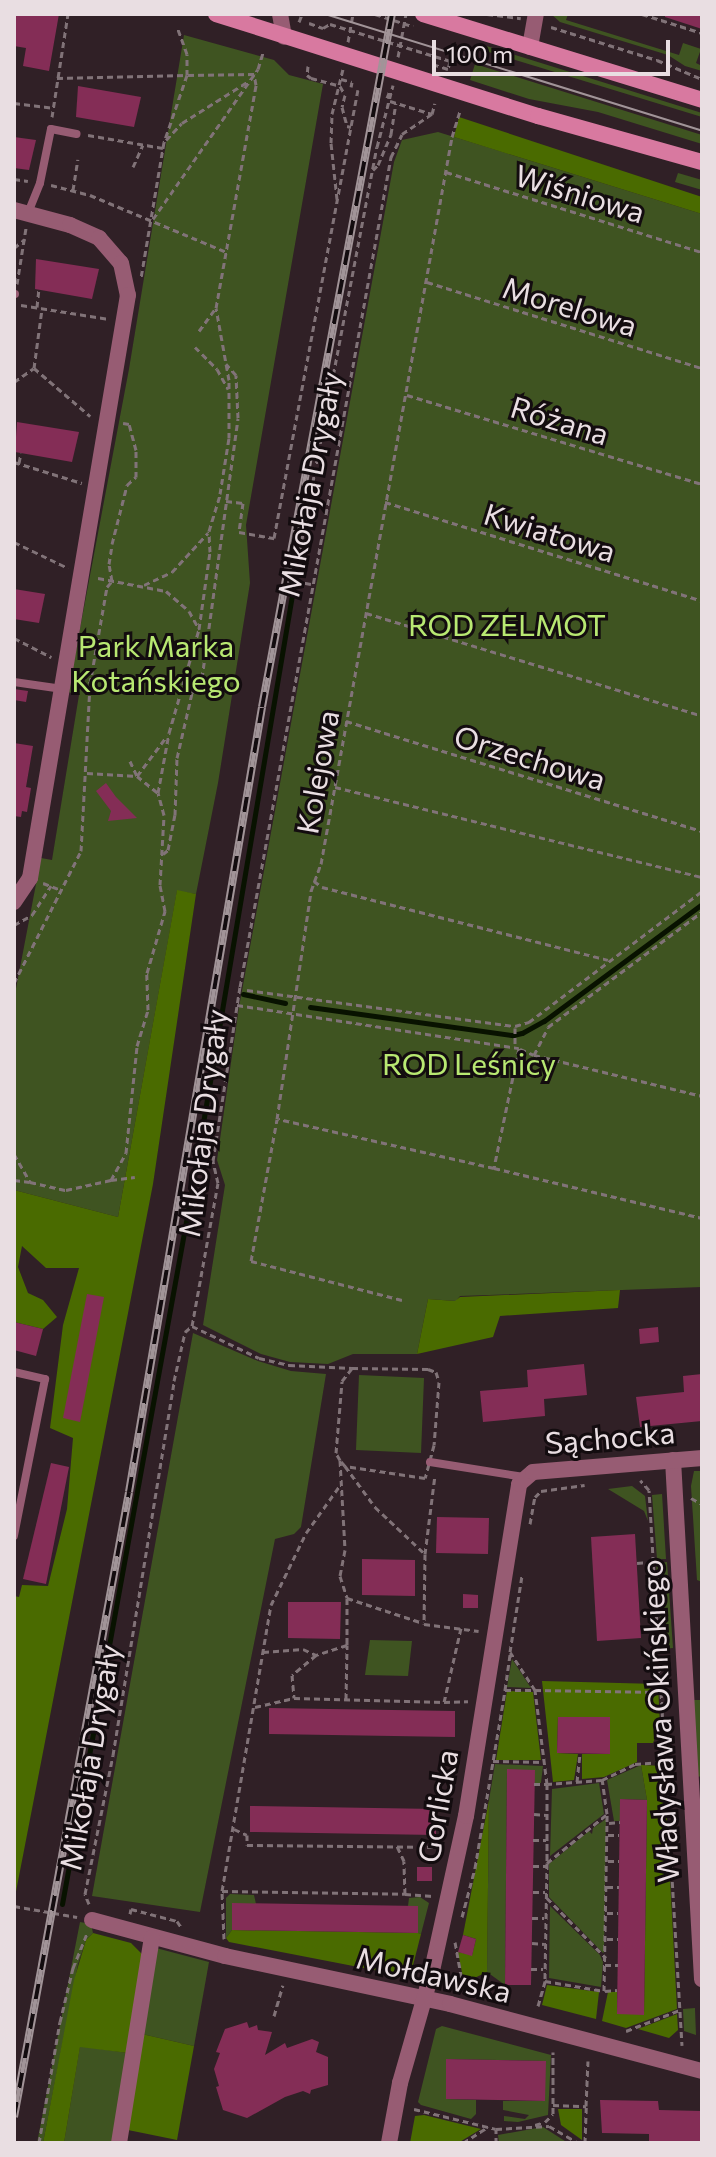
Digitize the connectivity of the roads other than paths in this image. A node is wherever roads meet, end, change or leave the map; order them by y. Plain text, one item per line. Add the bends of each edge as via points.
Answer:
1 (216, 14) edge
2 (280, 14) edge
3 (423, 14) edge
4 (535, 19) edge
5 (284, 37) junction
6 (530, 47) junction
7 (702, 100) edge
8 (77, 134) road end
9 (702, 162) edge
10 (21, 212) edge
11 (14, 682) edge
12 (62, 689) junction
13 (14, 902) edge
14 (14, 1372) edge
15 (702, 1458) edge
16 (673, 1460) junction
17 (434, 1462) road end
18 (524, 1477) junction
19 (14, 1536) edge
20 (94, 1920) road end
21 (152, 1938) junction
22 (702, 1979) edge
23 (423, 1998) junction
24 (702, 2071) edge
25 (119, 2143) edge
26 (389, 2143) edge

1 - 5 main road
2 - 5 street
3 - 6 main road
4 - 6 street
5 - 9 main road
6 - 7 main road
8 - 10 lane via 51,129 40,183
10 - 12 street via 87,231 109,247 127,284
11 - 12 lane
12 - 13 street via 30,878
14 - 19 lane via 45,1379
15 - 16 street, Sąchocka
16 - 18 street, Sąchocka
16 - 22 street, Władysława Okińskiego
17 - 18 lane
18 - 23 street, Gorlicka via 517,1490 466,1816
20 - 21 street, Mołdawska
21 - 23 street, Mołdawska
21 - 25 street
23 - 24 street, Mołdawska
23 - 26 street, Gorlicka

